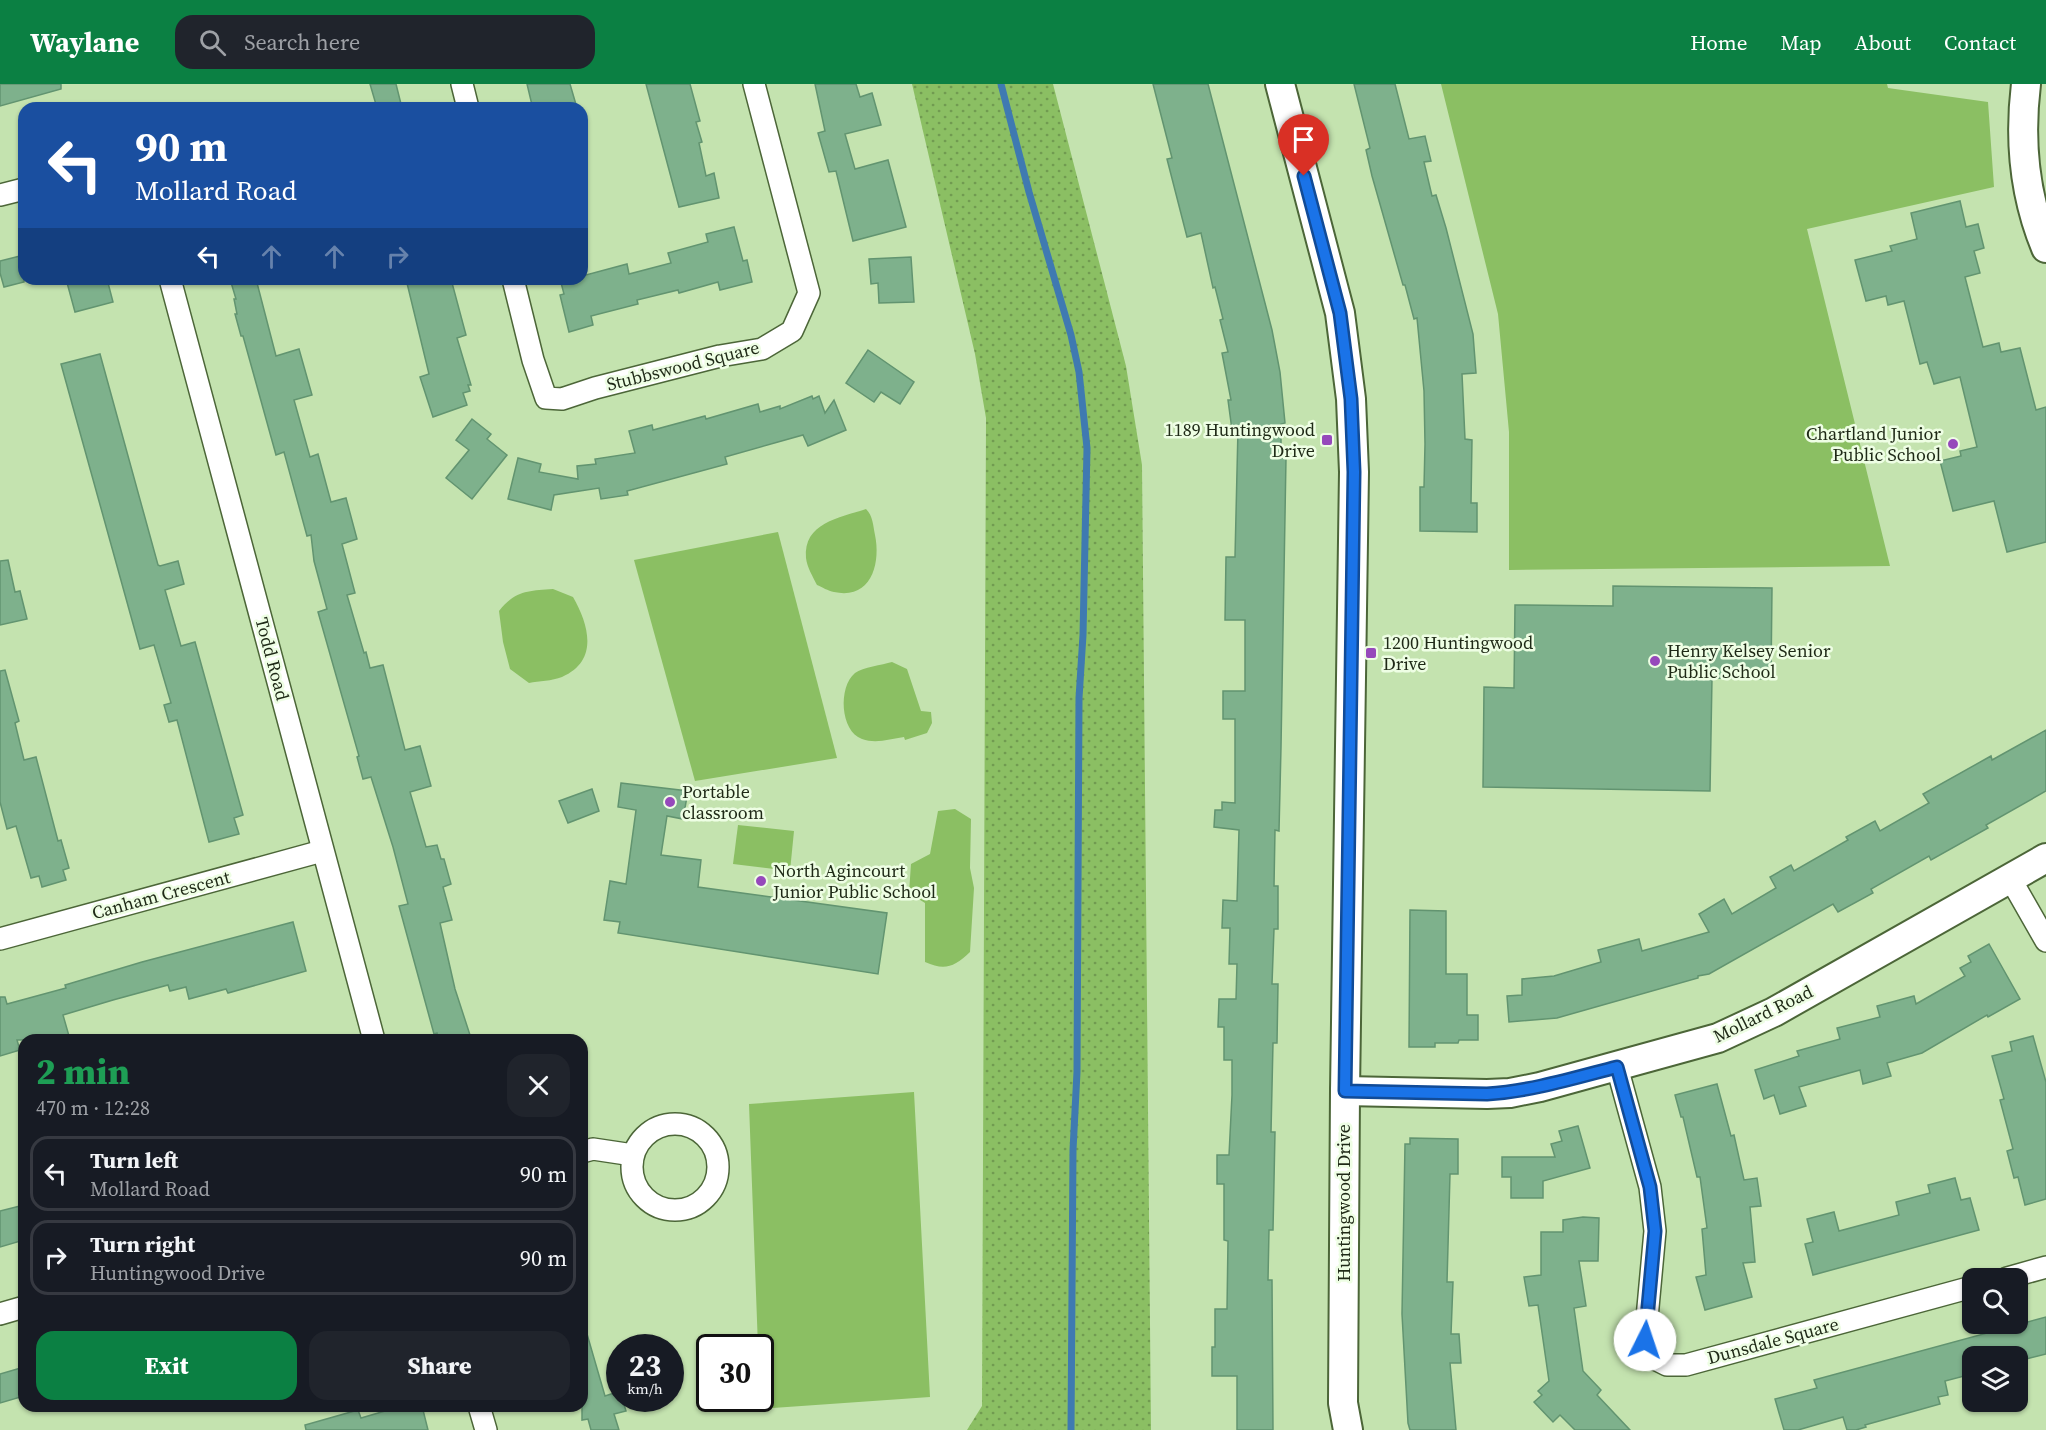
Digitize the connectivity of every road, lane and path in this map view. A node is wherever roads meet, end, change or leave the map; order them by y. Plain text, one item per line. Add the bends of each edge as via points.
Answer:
1 (462, 84) edge
2 (754, 84) edge
3 (1280, 84) edge
4 (2026, 84) edge
5 (466, 102) edge
6 (18, 190) edge
7 (0, 195) edge
8 (2046, 248) edge
9 (172, 285) edge
10 (514, 285) edge
11 (322, 851) junction
12 (2046, 858) edge
13 (2010, 878) junction
14 (0, 939) edge
15 (2046, 941) edge
16 (372, 1034) edge
17 (1617, 1067) junction
18 (1345, 1091) junction
19 (588, 1150) edge
20 (633, 1155) junction
21 (2046, 1267) edge
22 (2028, 1272) edge
23 (1962, 1290) edge
24 (18, 1309) edge
25 (0, 1314) edge
26 (481, 1412) edge
27 (486, 1430) edge
28 (1348, 1430) edge

1 - 5 street
2 - 10 street, Stubbswood Square via 808,293 792,331 762,349 708,359 562,399 546,398
3 - 18 street, Huntingwood Drive via 1340,313 1351,399 1354,472
4 - 8 street via 2024,164 2033,212
6 - 7 street
9 - 11 street, Todd Road
11 - 14 street, Canham Crescent
11 - 16 street, Todd Road
12 - 13 street, Mollard Road
13 - 15 street
13 - 17 street, Mollard Road via 1744,1027
17 - 18 street, Mollard Road via 1510,1092
17 - 23 street, Dunsdale Square via 1650,1187 1655,1231 1645,1340 1651,1357 1667,1365 1686,1365
18 - 28 street, Huntingwood Drive via 1343,1403
19 - 20 street
20 - 20 street via 631,1168 640,1193 661,1209 674,1211 695,1206 711,1193 718,1173 716,1152 704,1135 682,1125 670,1124 648,1134
21 - 22 street
24 - 25 street
26 - 27 street

